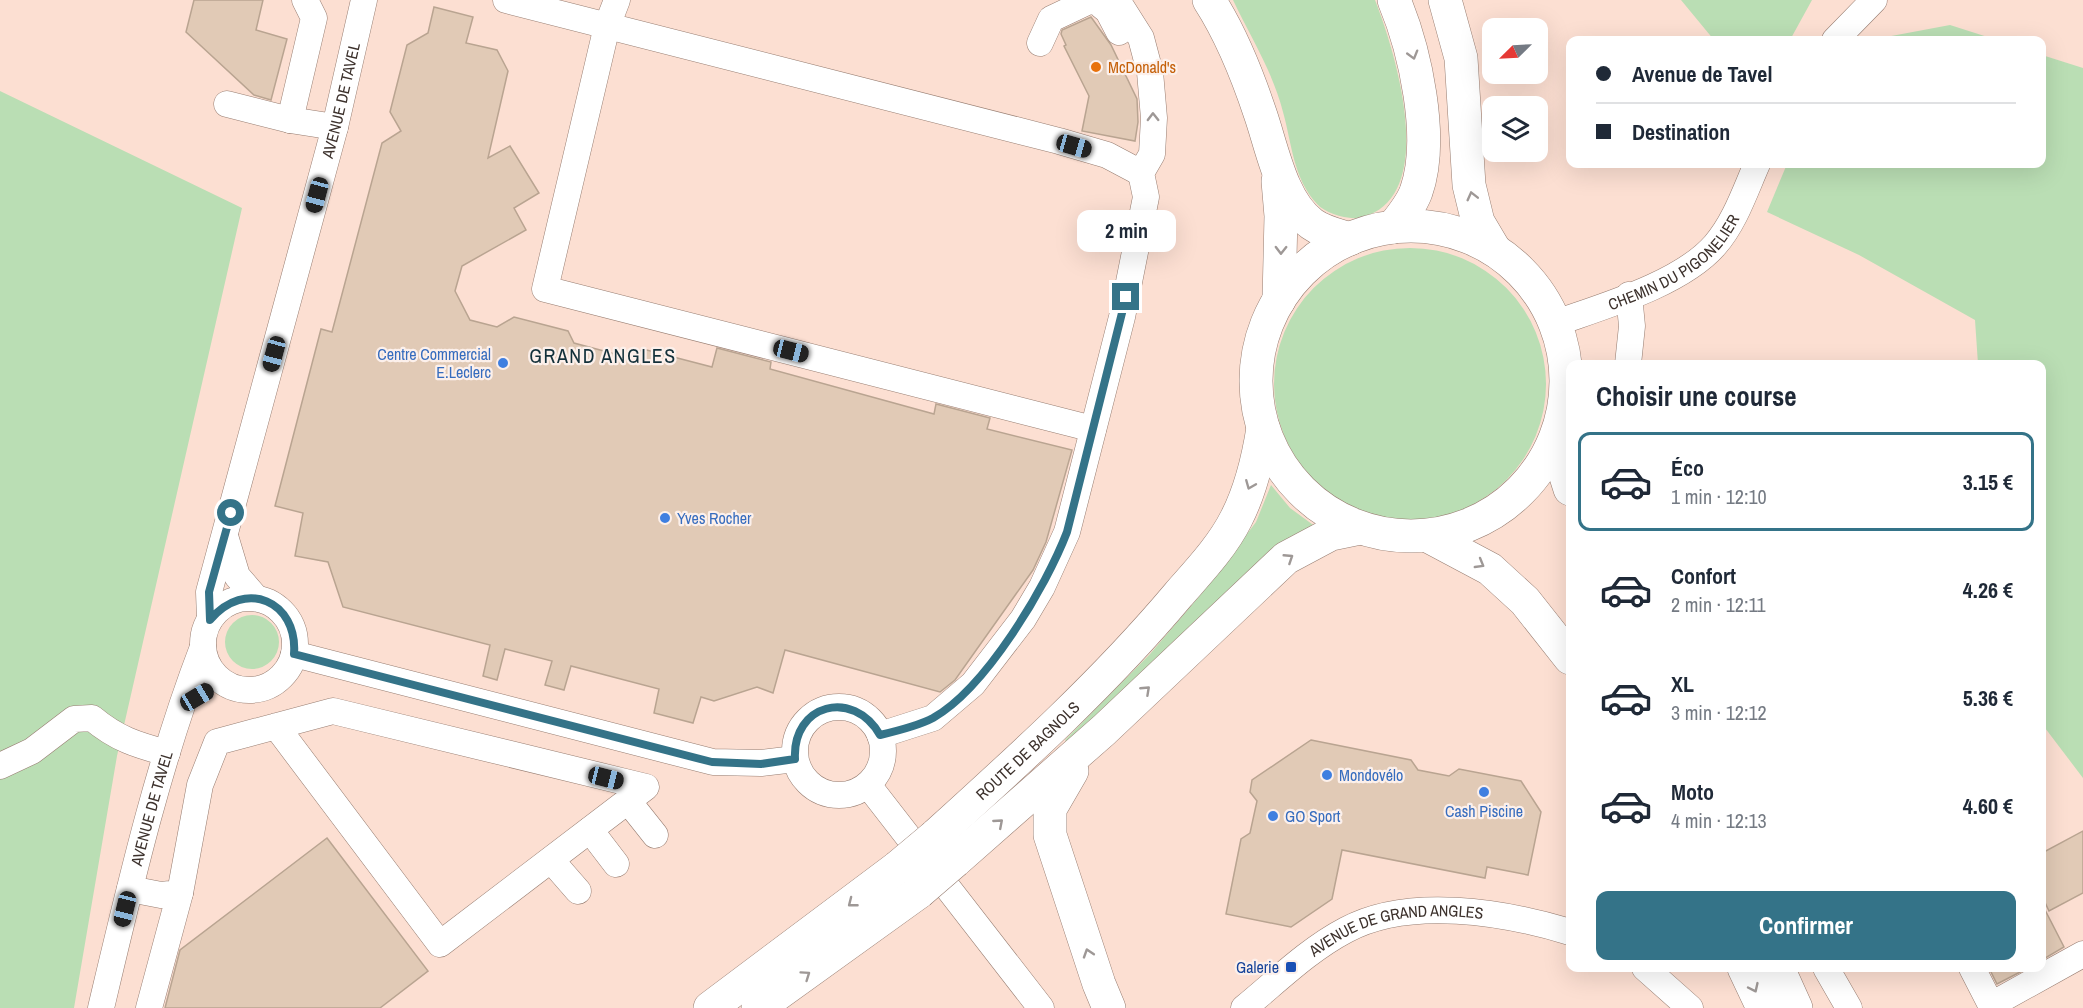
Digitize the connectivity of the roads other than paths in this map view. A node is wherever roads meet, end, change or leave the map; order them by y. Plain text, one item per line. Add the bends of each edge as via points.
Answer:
1 (305, 0) edge
2 (364, 0) edge
3 (506, 0) edge
4 (617, 0) edge
5 (1117, 0) edge
6 (1209, 0) edge
7 (1394, 0) edge
8 (1445, 0) edge
9 (1874, 0) edge
10 (607, 26) junction
11 (1839, 36) edge
12 (1040, 43) dead end
13 (1150, 72) junction
14 (227, 104) dead end
15 (290, 120) junction
16 (335, 127) junction
17 (1754, 168) edge
18 (1277, 170) junction
19 (1142, 173) junction
20 (1393, 227) junction
21 (1350, 239) junction
22 (1494, 249) junction
23 (1629, 295) junction
24 (1279, 300) junction
25 (1556, 323) junction
26 (1628, 360) edge
27 (1263, 428) junction
28 (1093, 429) junction
29 (1555, 442) junction
30 (1566, 476) edge
31 (1360, 528) junction
32 (225, 536) junction
33 (1428, 536) junction
34 (255, 598) junction
35 (210, 620) junction
36 (203, 648) junction
37 (1566, 653) edge
38 (294, 654) junction
39 (226, 683) junction
40 (180, 708) junction
41 (276, 726) junction
42 (1104, 730) junction
43 (880, 735) junction
44 (167, 753) junction
45 (795, 759) junction
46 (0, 766) edge
47 (868, 785) junction
48 (628, 801) junction
49 (591, 830) junction
50 (655, 835) dead end
51 (551, 860) junction
52 (616, 864) dead end
53 (129, 889) junction
54 (578, 891) dead end
55 (180, 893) junction
56 (1566, 931) edge
57 (2083, 954) edge
58 (1650, 972) edge
59 (1746, 972) edge
60 (1780, 972) edge
61 (1828, 972) edge
62 (1974, 972) edge
63 (1987, 1006) edge
64 (101, 1008) edge
65 (149, 1008) edge
66 (710, 1008) edge
67 (758, 1008) edge
68 (1041, 1008) edge
69 (1109, 1008) edge
70 (1244, 1008) edge
71 (1690, 1008) edge
72 (1763, 1008) edge
73 (1796, 1008) edge
74 (1849, 1008) edge

1 - 15 street via 314,18
2 - 16 street, AVENUE DE TAVEL
3 - 10 street
4 - 10 street
5 - 13 street via 1141,38
6 - 18 main road via 1224,22 1260,112
7 -> 20 main road via 1416,67 1422,157 1417,190
22 -> 8 main road via 1478,222 1469,185 1461,58
9 - 11 street
10 - 19 street via 1059,141 1107,155
10 - 28 street via 545,289
12 - 13 street via 1051,19 1089,1 1097,2 1107,11 1129,50
19 -> 13 street via 1152,154
14 - 15 street
15 - 16 street
16 - 32 street, AVENUE DE TAVEL
17 - 23 street, CHEMIN DU PIGONELIER via 1736,214 1715,246 1688,267
18 - 21 main road via 1300,212 1311,223
18 -> 24 main road via 1281,216
19 - 28 street via 1146,197 1122,317
20 - 21 main road
20 - 22 main road via 1445,230
21 - 24 main road via 1322,254 1298,275
22 - 25 main road via 1519,269 1540,294
23 - 25 street, CHEMIN DU PIGONELIER
23 - 26 street via 1632,326
24 - 27 main road via 1260,349 1258,402
25 - 29 main road via 1566,362 1566,403
27 - 31 main road via 1274,454 1310,499
27 -> 66 main road, ROUTE DE BAGNOLS, bridge via 1255,473 1235,521 1131,652 935,836
28 - 43 street via 1067,532 1056,561 1023,619 956,700 933,718
29 - 30 main road
29 - 33 main road via 1534,478 1504,507 1468,526
31 - 33 main road via 1394,536
42 -> 31 main road, ROUTE DE BAGNOLS via 1286,558 1331,534
32 - 34 street via 237,576
32 - 35 street, AVENUE DE TAVEL via 209,592
33 -> 37 main road via 1490,569 1525,601
34 - 35 street via 230,602
34 - 38 street via 273,605 287,618 293,629
35 - 36 street
36 - 39 street via 207,662
36 - 40 street, AVENUE DE TAVEL
38 - 39 street via 279,679 267,686 239,688
38 - 45 street via 712,762 761,764
39 - 40 street
40 - 44 street, AVENUE DE TAVEL
41 - 48 street via 333,711 646,787
41 - 51 street via 440,944
41 - 55 street via 217,742 200,786
67 -> 42 main road, ROUTE DE BAGNOLS, bridge via 919,892
69 -> 42 main road via 1050,835 1050,809 1065,779
43 - 45 street via 864,715 852,709 826,708 805,723 795,746
43 - 47 street via 883,753 879,771
44 - 46 street via 112,735 92,718 74,719 32,751
44 - 53 street, AVENUE DE TAVEL
45 - 47 street via 811,786 824,793 839,796
47 - 68 street
48 - 49 street
48 - 50 street
49 - 51 street
49 - 52 street
51 - 54 street
53 - 55 street via 161,895
53 - 64 street, AVENUE DE TAVEL
55 - 65 street
56 - 70 street, AVENUE DE GRAND ANGLES via 1447,910 1384,916 1347,929 1320,946
57 - 63 street
58 - 71 street
59 -> 72 main road
60 - 73 main road
61 - 74 street
62 - 63 street

